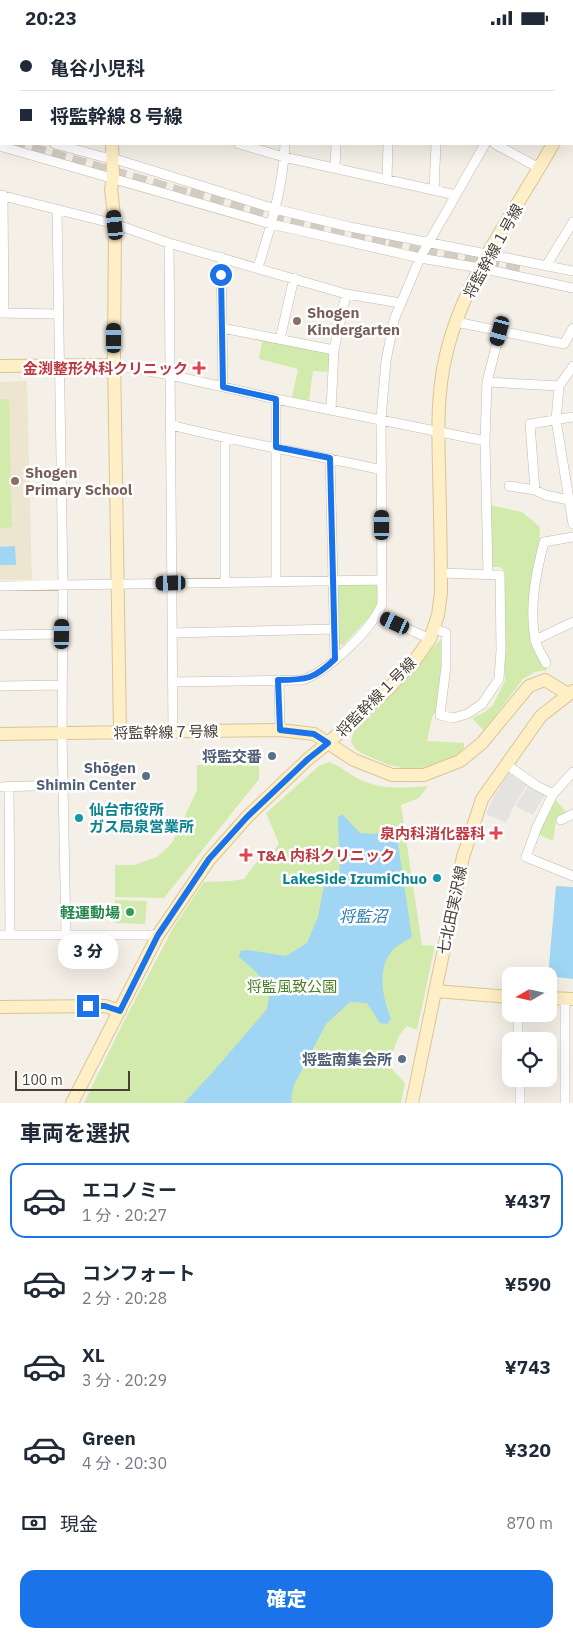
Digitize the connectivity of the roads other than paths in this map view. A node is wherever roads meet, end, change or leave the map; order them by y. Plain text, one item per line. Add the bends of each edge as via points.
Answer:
1 (59, 145) edge
2 (112, 145) edge
3 (242, 145) edge
4 (285, 145) edge
5 (336, 145) edge
6 (388, 145) edge
7 (436, 145) edge
8 (484, 145) edge
9 (497, 145) edge
10 (552, 145) edge
11 (0, 146) edge
12 (284, 157) junction
13 (112, 158) junction
14 (335, 168) junction
15 (539, 169) junction
16 (113, 178) junction
17 (387, 179) junction
18 (434, 190) junction
19 (2, 195) edge
20 (456, 195) junction
21 (275, 209) junction
22 (57, 210) junction
23 (573, 222) edge
24 (271, 224) junction
25 (115, 225) junction
26 (169, 243) junction
27 (428, 243) junction
28 (488, 254) junction
29 (221, 257) junction
30 (420, 258) junction
31 (546, 266) junction
32 (258, 267) junction
33 (480, 268) junction
34 (573, 271) edge
35 (294, 278) junction
36 (573, 288) edge
37 (346, 294) junction
38 (401, 303) junction
39 (2, 313) edge
40 (58, 314) junction
41 (456, 322) junction
42 (222, 328) junction
43 (573, 328) edge
44 (500, 331) junction
45 (280, 339) junction
46 (334, 349) junction
47 (0, 365) edge
48 (58, 365) junction
49 (114, 365) junction
50 (573, 366) edge
51 (170, 375) junction
52 (487, 381) junction
53 (223, 387) junction
54 (559, 387) junction
55 (276, 399) junction
56 (331, 409) junction
57 (573, 417) edge
58 (381, 419) junction
59 (556, 420) junction
60 (171, 425) junction
61 (438, 431) junction
62 (225, 439) junction
63 (484, 441) junction
64 (276, 447) junction
65 (330, 458) junction
66 (382, 470) junction
67 (509, 486) dead end
68 (535, 490) junction
69 (569, 500) junction
70 (573, 524) edge
71 (573, 537) edge
72 (441, 573) junction
73 (488, 574) junction
74 (382, 580) junction
75 (276, 581) junction
76 (333, 581) junction
77 (225, 582) junction
78 (171, 583) junction
79 (118, 584) junction
80 (63, 585) junction
81 (0, 586) edge
82 (378, 615) junction
83 (573, 622) edge
84 (334, 629) junction
85 (172, 633) junction
86 (431, 633) junction
87 (62, 634) junction
88 (0, 635) edge
89 (535, 640) junction
90 (335, 659) junction
91 (546, 663) dead end
92 (278, 680) junction
93 (172, 683) junction
94 (0, 685) edge
95 (62, 685) junction
96 (570, 692) edge
97 (280, 730) junction
98 (173, 732) junction
99 (120, 733) junction
100 (0, 734) edge
101 (62, 734) junction
102 (328, 743) junction
103 (507, 765) junction
104 (573, 772) edge
105 (63, 785) junction
106 (5, 787) edge
107 (554, 795) junction
108 (573, 814) edge
109 (561, 820) dead end
110 (573, 876) edge
111 (0, 935) edge
112 (10, 935) junction
113 (66, 935) junction
114 (158, 935) junction
115 (436, 991) junction
116 (502, 996) edge
117 (569, 999) edge
118 (0, 1007) edge
119 (120, 1011) junction
120 (520, 1087) edge
121 (72, 1103) edge
122 (412, 1103) edge
123 (520, 1103) edge
124 (565, 1103) edge

1 - 13 street
2 - 13 street
3 - 12 street
4 - 12 street
5 - 14 street
6 - 17 street
7 - 18 street
8 - 20 street
9 - 15 street
10 - 15 street, 将監幹線１号線
11 - 16 street
12 - 14 street
12 - 21 street
13 - 16 street
13 - 21 street
14 - 17 street
15 - 28 street, 将監幹線１号線
16 - 24 street
16 - 25 street
17 - 18 street
18 - 20 street
19 - 22 street
19 - 39 street
20 - 27 street
21 - 24 street
21 - 27 street
22 - 25 street
22 - 40 street
23 - 31 street
24 - 30 street
24 - 32 street
25 - 26 street
25 - 49 street
26 - 29 street
26 - 51 street
27 - 28 street
27 - 30 street
28 - 31 street
28 - 33 street, 将監幹線１号線
29 - 32 street
29 - 42 street
30 - 33 street
30 - 38 street
31 - 34 street
32 - 35 street
33 - 36 street
33 - 41 street, 将監幹線１号線
35 - 37 street
35 - 45 street
37 - 38 street
37 - 46 street
38 - 58 street via 386,361
39 - 40 street
40 - 48 street
41 - 44 street
41 - 61 street, 将監幹線１号線 via 445,356
42 - 45 street
42 - 53 street
43 - 44 street via 564,344
44 - 52 street
45 - 46 street
46 - 56 street
47 - 48 street
48 - 49 street
48 - 80 street
49 - 51 street
49 - 79 street
50 - 54 street
51 - 53 street
51 - 60 street
52 - 54 street
52 - 63 street
53 - 55 street
54 - 59 street
55 - 56 street
55 - 64 street
56 - 58 street
57 - 59 street
58 - 61 street
58 - 66 street
59 - 68 street via 530,425
59 - 69 street
60 - 62 street
60 - 78 street
61 - 63 street
61 - 72 street, 将監幹線１号線
62 - 64 street
62 - 77 street
63 - 73 street
64 - 65 street
64 - 75 street
65 - 66 street
65 - 76 street
66 - 74 street
67 - 68 street
68 - 69 street
69 - 70 street
71 - 89 street via 544,542 533,599
72 - 73 street
72 - 86 street, 将監幹線１号線 via 438,615
73 - 86 street via 500,575 499,679 482,704 467,714 453,718 440,715 446,633
74 - 76 street
74 - 82 street via 382,604
75 - 76 street
75 - 77 street
76 - 84 street
77 - 78 street
78 - 79 street
78 - 85 street
79 - 80 street
79 - 99 street
80 - 81 street
80 - 87 street
82 - 86 street
82 - 90 street
83 - 89 street
84 - 85 street
84 - 90 street
85 - 93 street
86 - 102 street, 将監幹線１号線 via 415,660 389,688
87 - 88 street
87 - 95 street
89 - 91 street
90 - 92 street via 312,677
92 - 93 street
92 - 97 street
93 - 98 street
94 - 95 street
95 - 101 street
96 - 102 street, 将監幹線７号線 via 546,680 529,686 482,743 460,761 424,775 392,775 354,760
96 - 103 street, 七北田実沢線 via 541,716
97 - 98 street, 将監幹線７号線
97 - 102 street, 将監幹線７号線 via 314,734
98 - 99 street, 将監幹線７号線
99 - 101 street, 将監幹線７号線
100 - 101 street, 将監幹線７号線
101 - 105 street
102 - 114 street, 将監幹線１号線 via 247,817 209,859
103 - 107 street
103 - 115 street, 七北田実沢線 via 482,799 463,857
104 - 107 street
105 - 106 street
105 - 113 street
106 - 112 street
107 - 110 street via 526,857
108 - 109 street
111 - 112 street
112 - 113 street
113 - 114 street
114 - 119 street, 将監幹線１号線
115 - 116 street
115 - 122 street, 七北田実沢線
117 - 124 street
118 - 119 street via 105,1006
119 - 121 street, 将監幹線１号線
120 - 123 street

